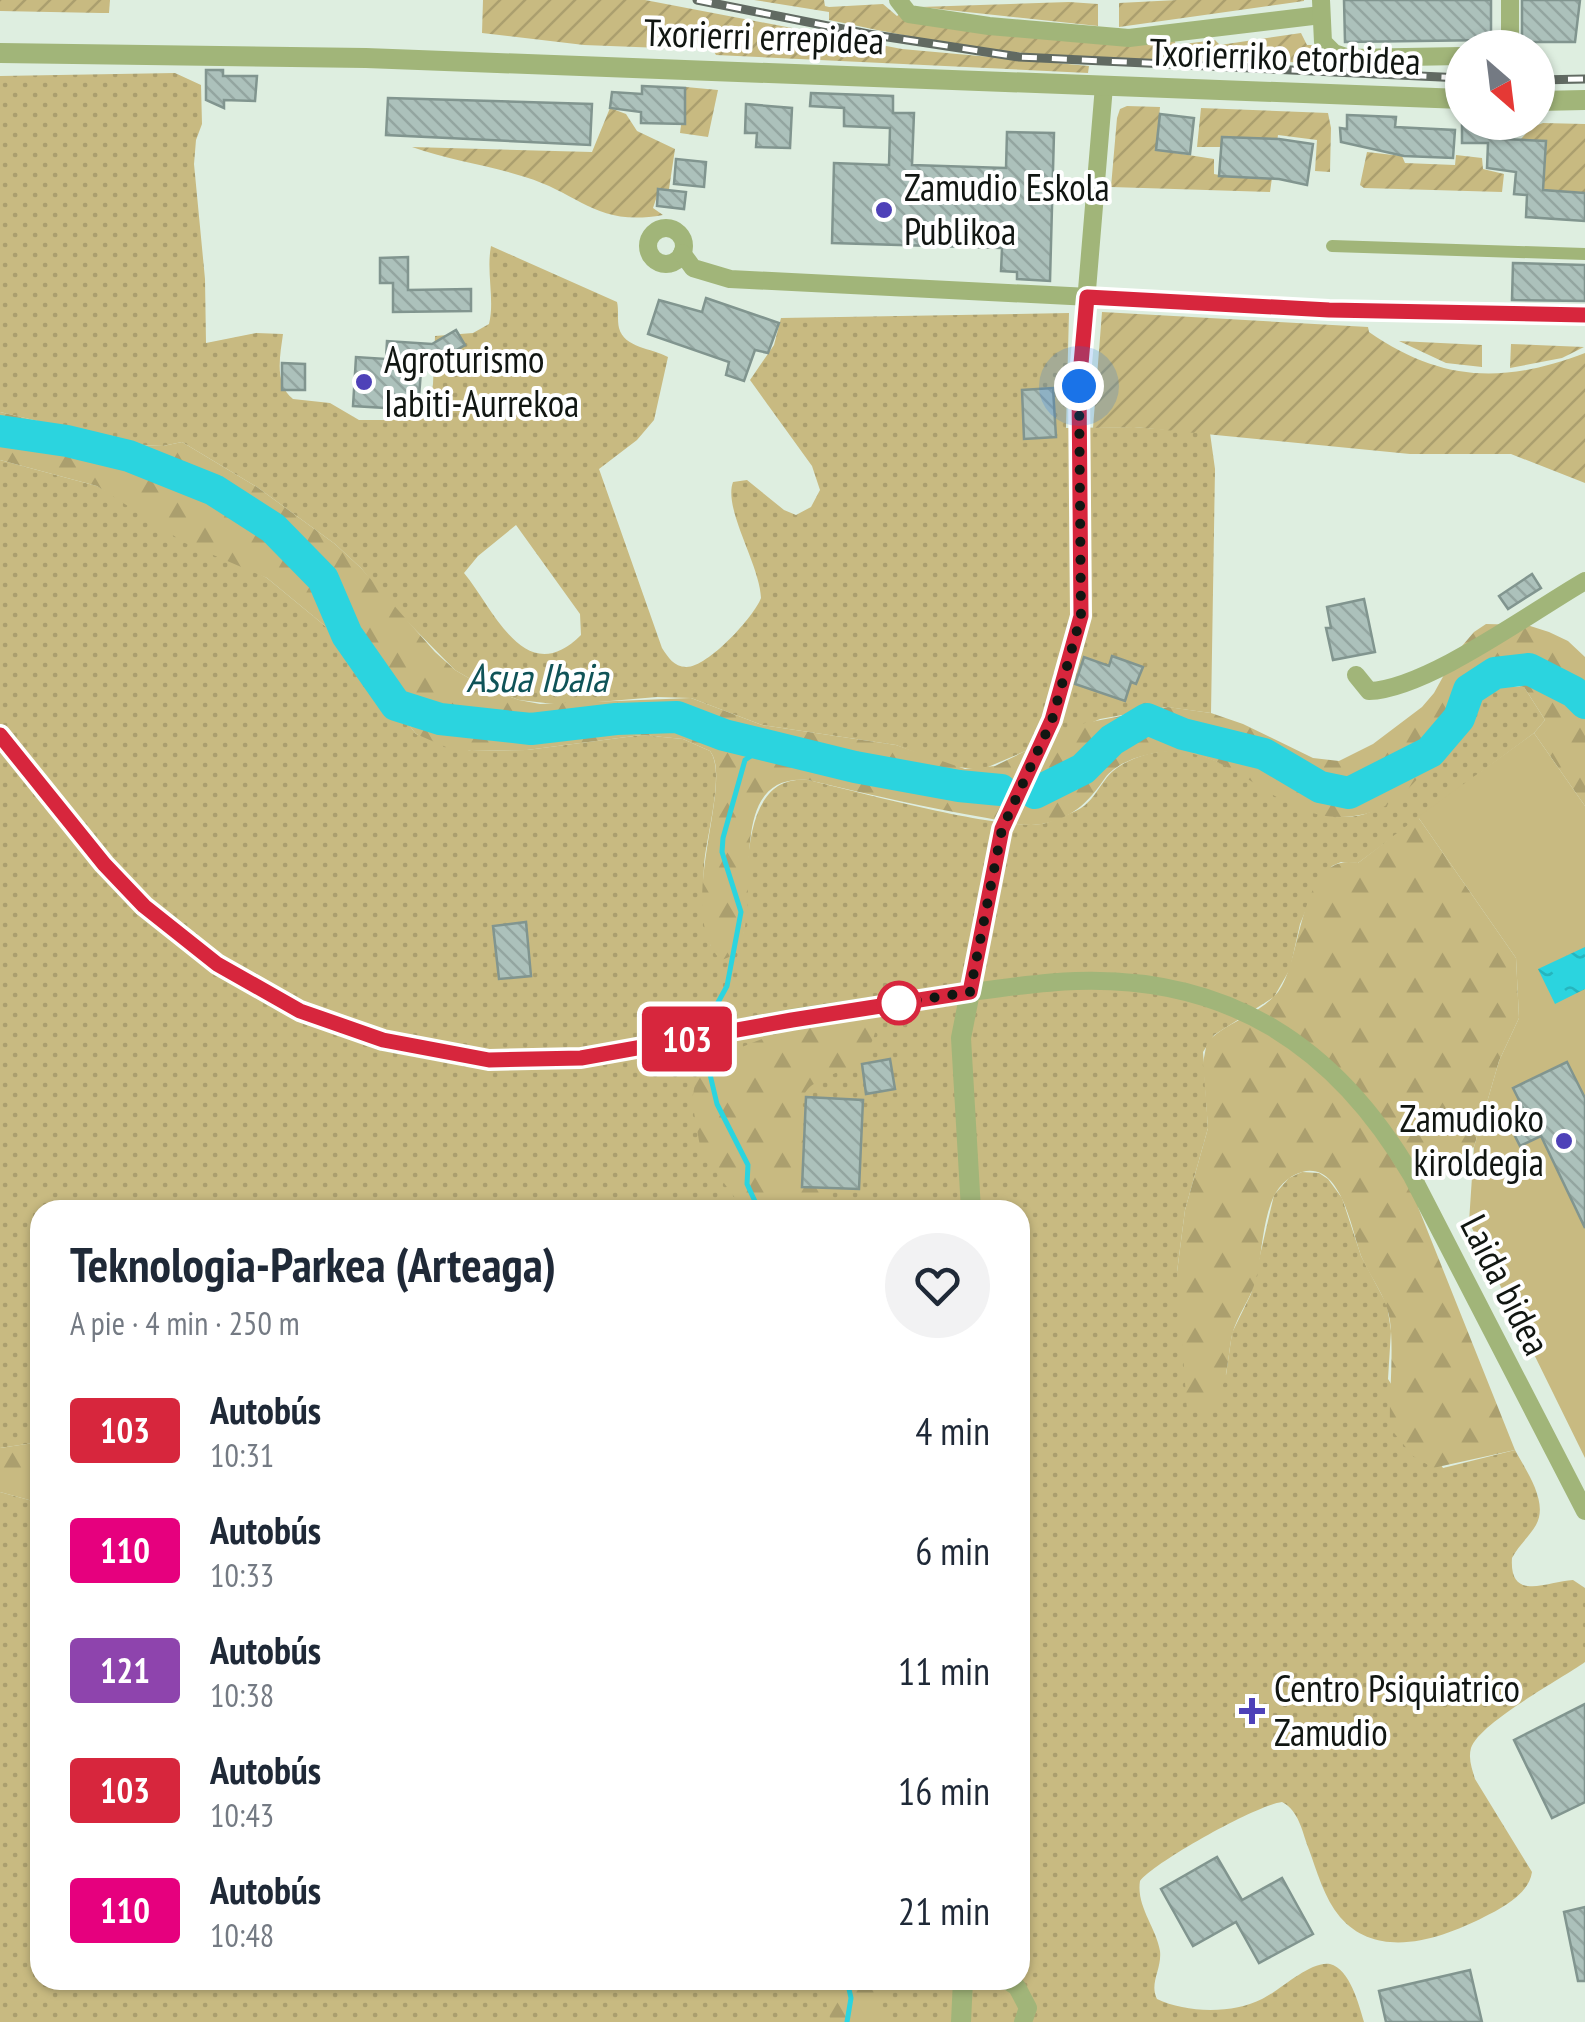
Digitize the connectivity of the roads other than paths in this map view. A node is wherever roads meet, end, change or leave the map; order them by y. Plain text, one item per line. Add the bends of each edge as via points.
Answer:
1 (1510, 0) edge
2 (903, 7) edge
3 (1321, 16) edge
4 (1510, 30) edge
5 (0, 52) edge
6 (1445, 56) edge
7 (1104, 86) junction
8 (1445, 99) edge
9 (1585, 100) edge
10 (1555, 101) edge
11 (1332, 246) dead end
12 (682, 253) dead end
13 (1585, 254) edge
14 (1087, 297) junction
15 (1585, 315) edge
16 (1585, 581) edge
17 (1356, 675) dead end
18 (0, 735) edge
19 (970, 992) junction
20 (970, 1200) edge
21 (1585, 1510) edge
22 (962, 1990) edge
23 (1019, 1990) edge
24 (960, 2022) edge
25 (1024, 2022) edge

1 - 4 street
2 - 3 street via 959,23 1129,38
3 - 6 street via 1323,42 1349,58
5 - 7 street, Txorierri errepidea via 366,58
7 - 8 street, Txorierriko etorbidea
7 - 14 street
9 - 10 street
11 - 13 street
12 - 14 street via 694,268 730,279
14 - 15 street
14 - 19 street via 1079,386 1081,616 1052,720 1002,829
16 - 17 street via 1420,679 1369,692
18 - 19 street via 144,906 217,964 300,1011 383,1040 489,1060 581,1058
19 - 20 street via 961,1038
19 - 21 street, Laida bidea via 1076,981 1153,985 1257,1018 1326,1064 1390,1138
22 - 24 street
23 - 25 street via 1028,2008

